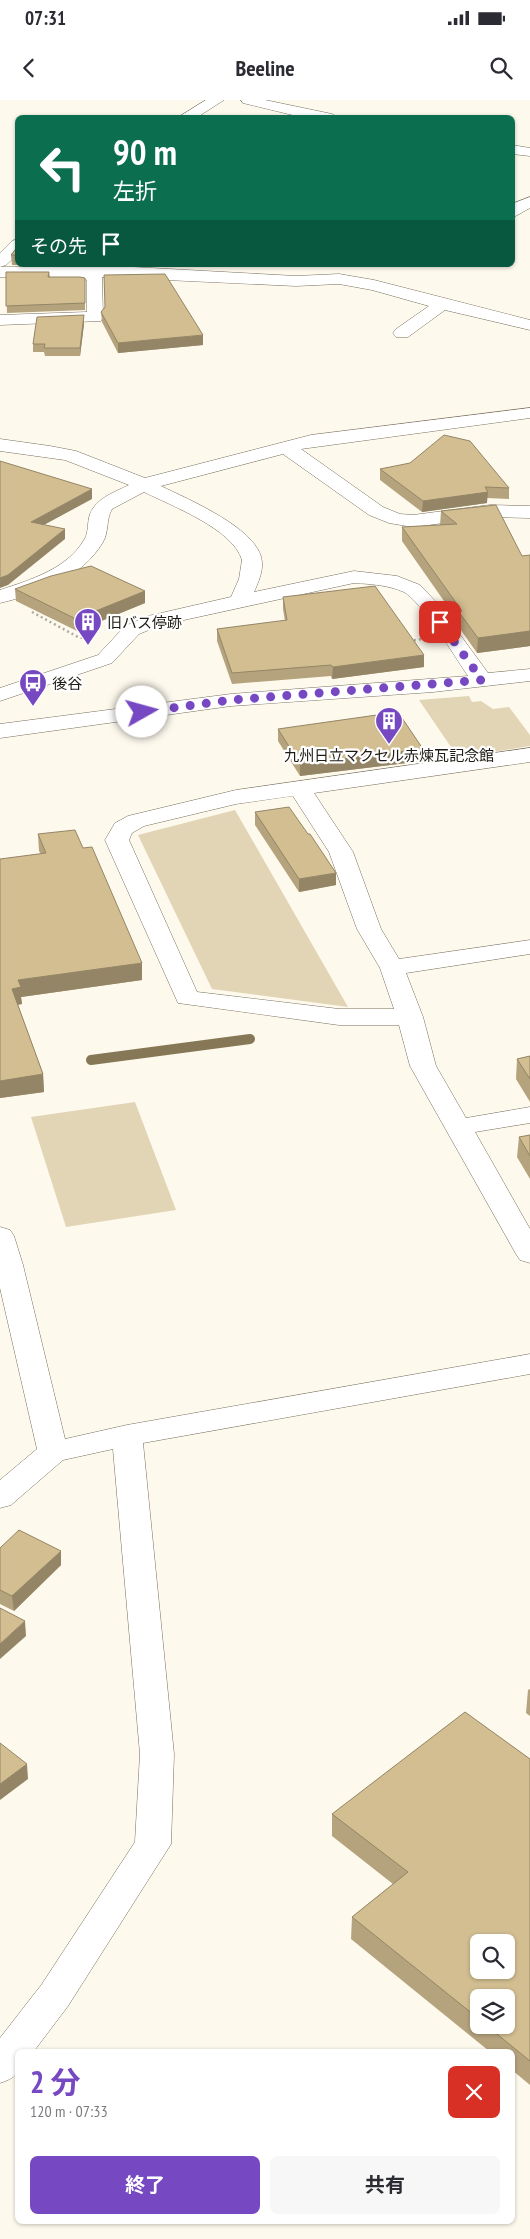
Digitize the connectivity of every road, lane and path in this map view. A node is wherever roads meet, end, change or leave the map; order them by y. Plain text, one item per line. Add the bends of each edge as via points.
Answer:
1 (217, 100) edge
2 (248, 100) edge
3 (190, 115) edge
4 (315, 115) edge
5 (515, 150) edge
6 (530, 152) edge
7 (530, 202) edge
8 (515, 209) edge
9 (15, 247) edge
10 (0, 262) edge
11 (362, 268) dead end
12 (0, 272) edge
13 (85, 273) junction
14 (339, 278) junction
15 (442, 304) junction
16 (0, 320) edge
17 (530, 325) edge
18 (402, 333) dead end
19 (530, 413) edge
20 (0, 445) edge
21 (288, 448) junction
22 (145, 484) junction
23 (530, 512) edge
24 (1, 597) edge
25 (238, 602) junction
26 (420, 631) dead end
27 (406, 641) edge
28 (116, 648) junction
29 (523, 676) edge
30 (482, 680) junction
31 (0, 695) edge
32 (530, 695) edge
33 (0, 731) edge
34 (530, 756) edge
35 (300, 788) junction
36 (530, 947) edge
37 (392, 968) junction
38 (410, 1017) junction
39 (530, 1115) edge
40 (458, 1127) junction
41 (0, 1236) edge
42 (530, 1254) edge
43 (530, 1364) edge
44 (126, 1435) junction
45 (53, 1452) junction
46 (0, 1497) edge
47 (0, 2067) edge

1 - 3 street
2 - 4 street
5 - 6 street
7 - 8 street
9 - 10 street
11 - 14 street
12 - 13 street
13 - 14 street via 133,272 296,281
13 - 16 street via 95,278 95,317
14 - 15 street
15 - 17 street
15 - 18 street
19 - 21 street via 311,441
20 - 22 street via 78,458
21 - 22 street
21 - 23 street via 376,511 396,519 414,520 490,511
22 - 24 street via 105,505 100,513 95,540 77,562 46,581
22 - 25 street via 219,523 238,538 252,557 252,564
24 - 28 path via 78,637
25 - 28 street via 142,625 132,630
25 - 30 street via 354,577 403,584 413,588 430,607
26 - 27 path via 426,638
28 - 31 street via 105,659 91,665
29 - 30 street
29 - 32 street
30 - 33 street via 231,700
34 - 35 street
35 - 37 street via 341,852 370,929
35 - 38 street via 236,797 136,821 121,828 117,840 188,998 340,1017
36 - 37 street
37 - 38 street
38 - 40 street via 423,1066
39 - 40 street
40 - 42 street
41 - 45 street
43 - 44 street
44 - 45 street
44 - 47 street via 157,1754 153,1844 55,1995
45 - 46 street

